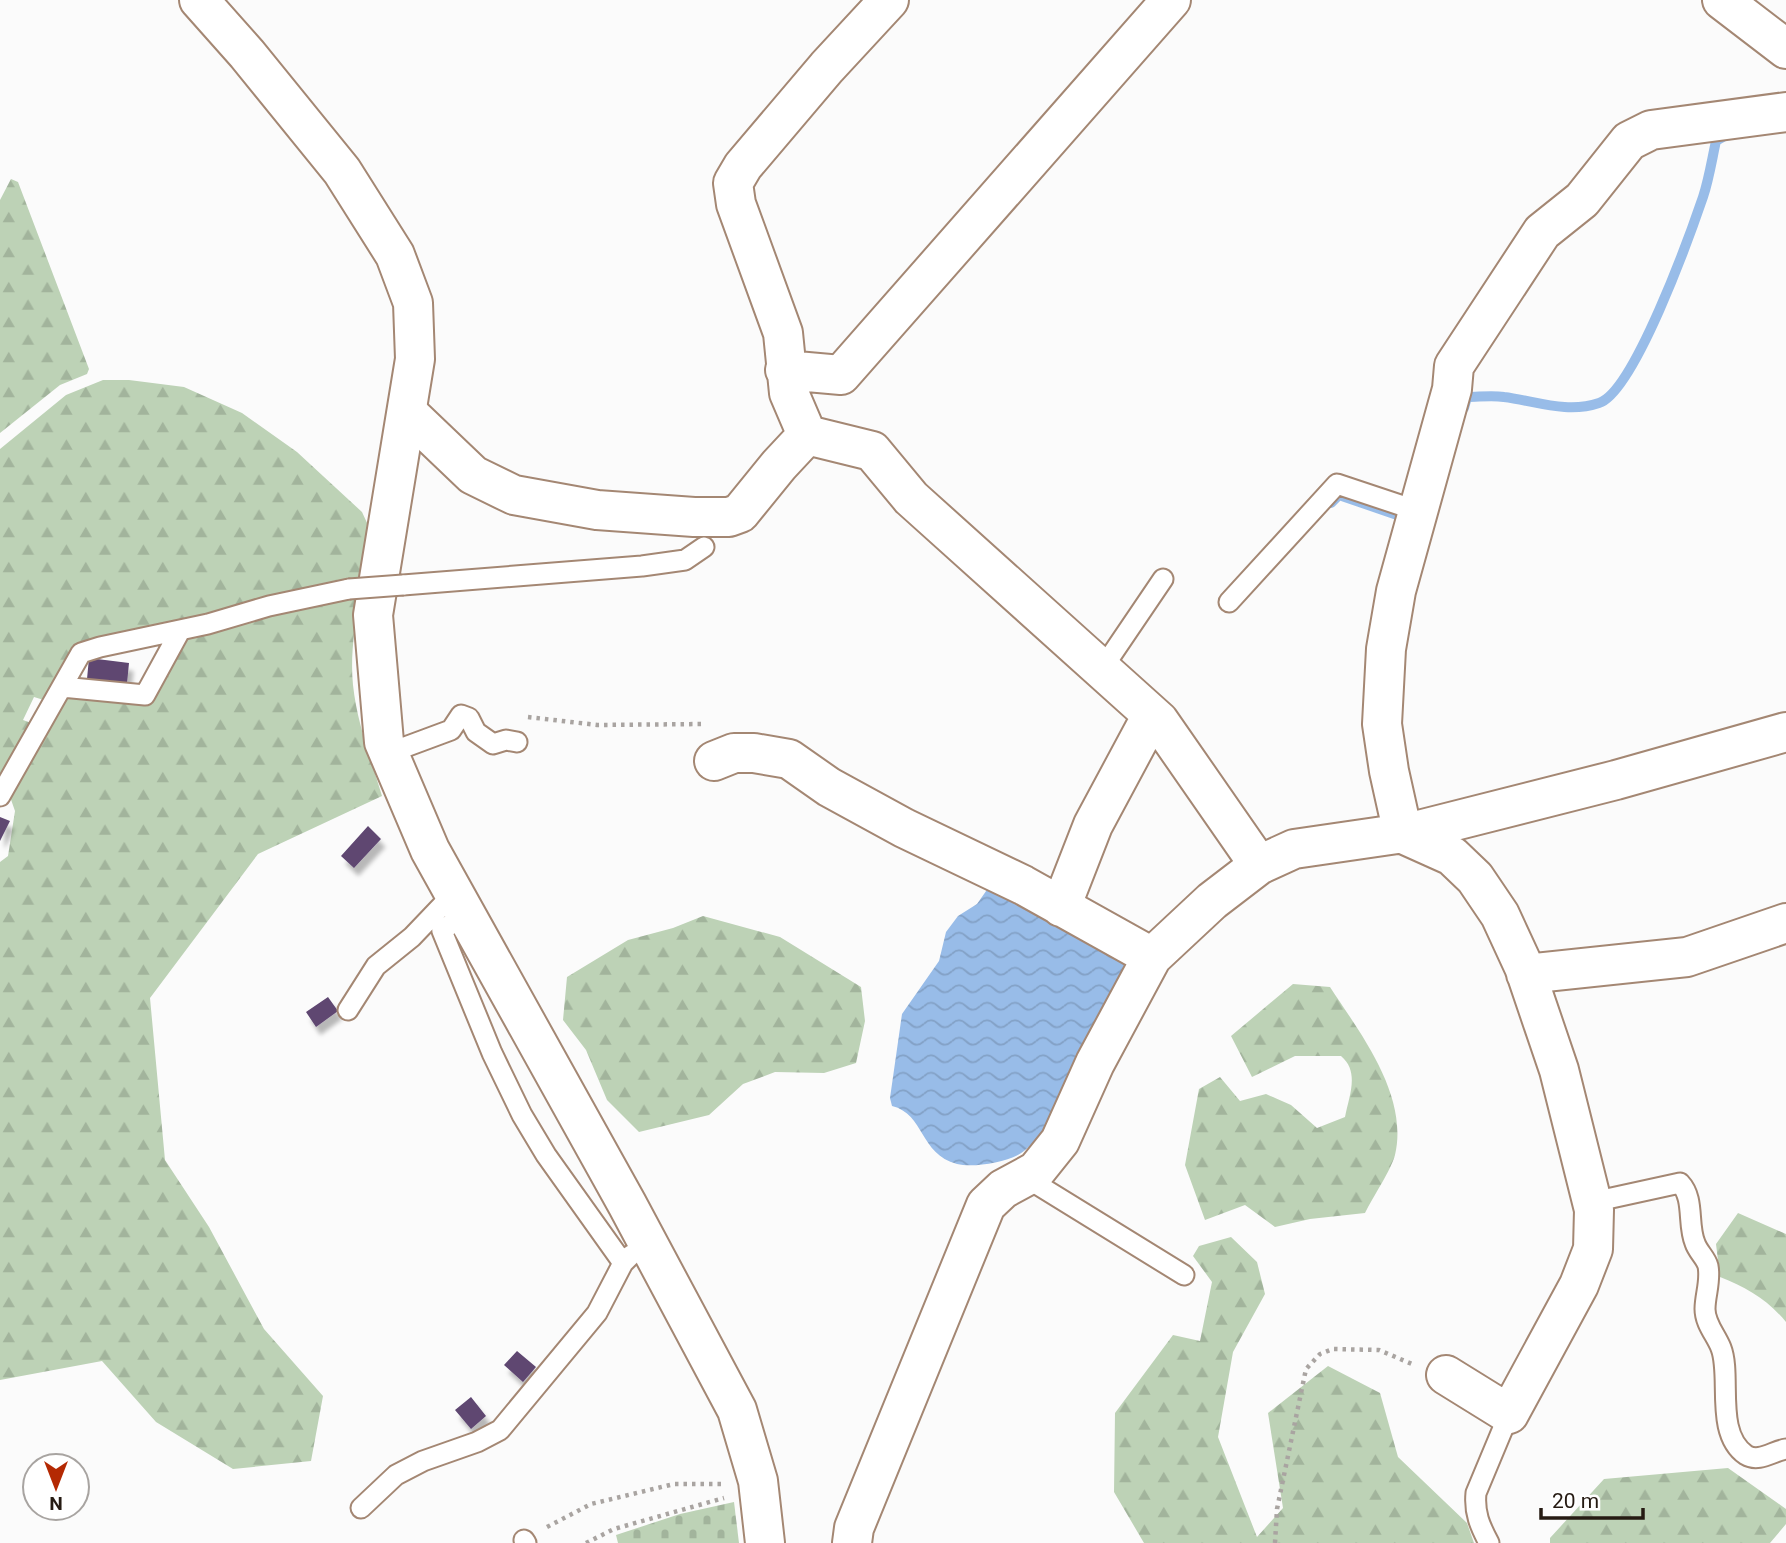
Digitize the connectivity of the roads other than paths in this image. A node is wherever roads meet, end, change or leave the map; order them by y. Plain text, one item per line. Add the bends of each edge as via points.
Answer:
1 (199, 0) edge
2 (889, 0) edge
3 (1171, 0) edge
4 (1722, 0) edge
5 (1786, 49) edge
6 (1786, 112) edge
7 (785, 370) junction
8 (407, 412) junction
9 (807, 435) junction
10 (1418, 511) junction
11 (710, 532) junction
12 (1163, 579) dead end
13 (1229, 602) dead end
14 (180, 631) junction
15 (1102, 669) junction
16 (62, 687) junction
17 (1152, 715) junction
18 (1786, 732) edge
19 (517, 743) dead end
20 (389, 752) junction
21 (724, 757) road end
22 (0, 796) edge
23 (1404, 834) junction
24 (1259, 864) junction
25 (460, 903) junction
26 (1061, 907) junction
27 (1786, 923) edge
28 (1152, 957) junction
29 (1526, 974) junction
30 (348, 1010) dead end
31 (1025, 1177) junction
32 (1593, 1202) junction
33 (634, 1251) junction
34 (1184, 1275) dead end
35 (1446, 1375) road end
36 (1509, 1414) junction
37 (1786, 1449) edge
38 (360, 1508) dead end
39 (765, 1543) edge
40 (852, 1543) edge
41 (1489, 1543) edge

1 - 8 street via 342,172 395,255 412,303 415,359
2 - 7 street via 751,156 733,183 736,204 783,333
3 - 7 street via 841,374
4 - 5 street
6 - 10 street via 1651,130 1629,141 1582,200 1542,232 1454,366 1452,389
7 - 9 street via 789,393
8 - 11 street via 473,475 514,495
8 - 20 street via 373,615 384,742
9 - 11 street via 740,513
9 - 15 street via 872,451 911,498
10 - 13 lane via 1337,484
10 - 23 street via 1396,591 1383,684 1382,724
11 - 14 lane, bridge via 685,560 349,589
12 - 15 lane
14 - 16 lane via 81,653
14 - 16 lane via 145,695
15 - 17 street
16 - 22 lane
17 - 24 street
17 - 26 street via 1093,825
18 - 23 street
19 - 20 lane via 493,744 461,715 451,730
20 - 25 street via 430,850
21 - 26 street via 754,752 789,759 839,793
23 - 24 street via 1294,849
23 - 29 street via 1452,856 1475,878 1500,915
24 - 28 street
25 - 30 lane via 376,966
25 - 33 street
26 - 28 street
27 - 29 street via 1687,957
28 - 31 street via 1095,1063 1060,1141 1036,1171
29 - 32 street via 1559,1070
31 - 34 lane
31 - 40 street via 986,1205 854,1528
32 - 36 street via 1593,1249 1579,1285
32 - 37 lane via 1680,1183 1687,1190 1695,1243 1708,1264 1705,1310 1721,1348 1724,1403 1732,1434 1747,1456 1762,1458
33 - 38 lane via 597,1313 500,1430 396,1475
33 - 39 street via 737,1410 759,1489
35 - 36 street
36 - 41 lane via 1476,1493 1474,1507

